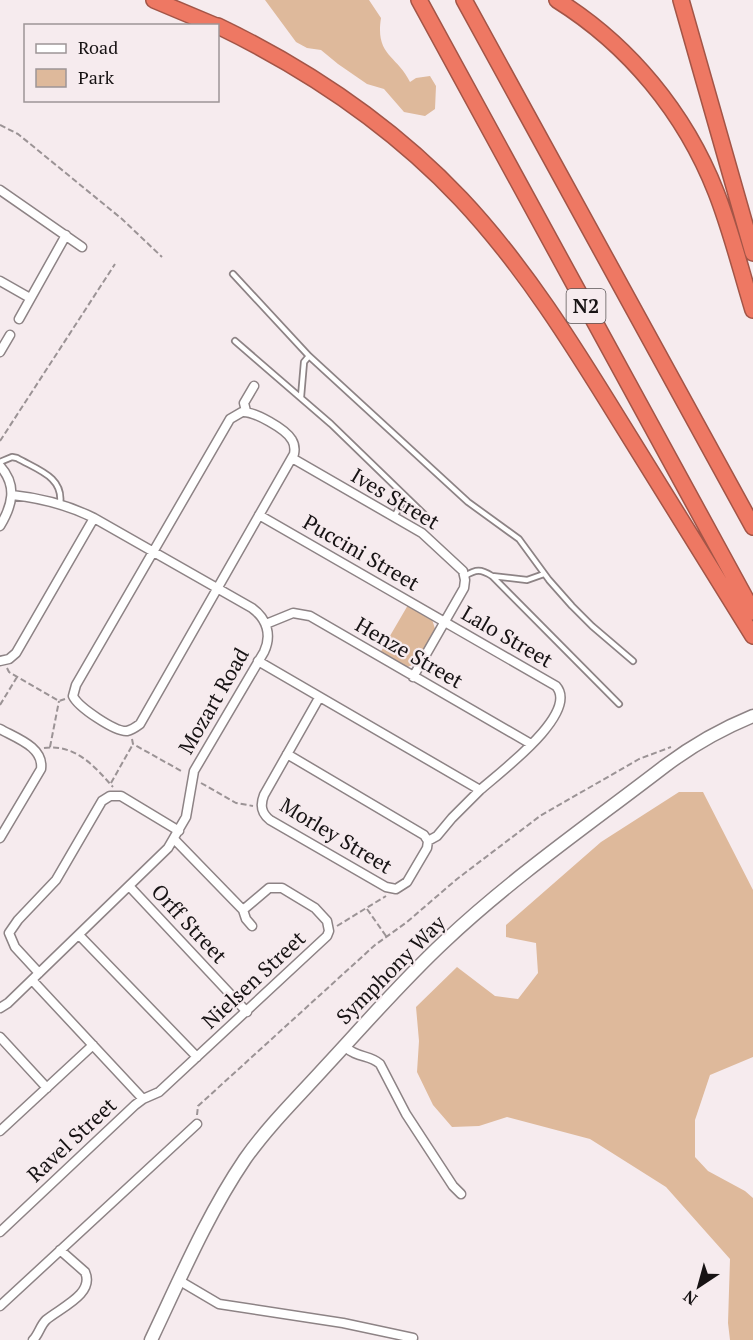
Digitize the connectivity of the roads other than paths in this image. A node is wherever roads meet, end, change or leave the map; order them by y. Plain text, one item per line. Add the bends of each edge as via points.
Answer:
1 (154, 0) edge
2 (419, 0) edge
3 (464, 0) edge
4 (557, 0) edge
5 (681, 0) edge
6 (212, 24) edge
7 (219, 27) edge
8 (0, 190) edge
9 (66, 235) junction
10 (82, 247) dead end
11 (753, 253) edge
12 (232, 274) dead end
13 (0, 281) edge
14 (30, 298) junction
15 (753, 310) edge
16 (19, 318) dead end
17 (10, 335) dead end
18 (235, 341) dead end
19 (0, 352) edge
20 (309, 356) junction
21 (254, 386) dead end
22 (301, 397) junction
23 (246, 411) junction
24 (292, 458) junction
25 (0, 464) edge
26 (12, 495) junction
27 (405, 497) junction
28 (60, 504) junction
29 (259, 515) junction
30 (394, 517) junction
31 (94, 518) junction
32 (430, 520) dead end
33 (0, 526) edge
34 (753, 527) edge
35 (153, 552) junction
36 (544, 574) junction
37 (465, 576) junction
38 (492, 576) junction
39 (218, 589) junction
40 (753, 612) edge
41 (445, 622) junction
42 (266, 624) junction
43 (753, 636) edge
44 (2, 661) edge
45 (258, 661) junction
46 (633, 661) dead end
47 (413, 677) junction
48 (319, 698) junction
49 (619, 704) dead end
50 (751, 717) edge
51 (0, 729) edge
52 (531, 744) junction
53 (287, 754) junction
54 (480, 790) junction
55 (452, 818) joint
56 (176, 835) junction
57 (0, 838) edge
58 (428, 841) junction
59 (130, 887) junction
60 (243, 910) junction
61 (252, 927) dead end
62 (79, 935) junction
63 (39, 973) junction
64 (32, 980) junction
65 (0, 1008) edge
66 (247, 1012) junction
67 (0, 1037) edge
68 (93, 1045) junction
69 (344, 1046) junction
70 (197, 1057) junction
71 (47, 1088) junction
72 (143, 1099) junction
73 (197, 1124) road end
74 (0, 1131) edge
75 (461, 1194) dead end
76 (0, 1232) edge
77 (60, 1250) junction
78 (180, 1281) junction
79 (0, 1306) edge
80 (413, 1338) dead end
81 (33, 1340) edge
82 (151, 1340) edge

1 - 6 highway
2 - 40 highway, N2
3 - 34 highway, N2
4 - 15 highway via 620,48 678,117 716,193
5 - 11 highway
7 - 43 highway via 312,77 382,128 438,176 490,232 572,344
8 - 9 street
9 - 10 street
9 - 14 street
12 - 20 lane
13 - 14 street
14 - 16 street
17 - 19 street
18 - 22 lane
20 - 22 lane via 304,362
20 - 36 lane via 468,502 519,539
21 - 23 street via 244,403
22 - 27 lane
23 - 24 street via 287,433 294,445
23 - 35 street via 230,419
24 - 29 street
24 - 30 street, Ives Street
25 - 26 street
25 - 28 lane via 17,458 54,480 62,494
26 - 28 street
26 - 33 street
27 - 30 lane
27 - 32 lane
28 - 31 street
29 - 39 street
29 - 41 street, Puccini Street
30 - 37 street, Ives Street via 431,540
31 - 35 street
31 - 44 street via 16,653
35 - 39 street
35 - 39 street via 76,685 74,696 80,707 120,730 137,726
36 - 38 lane via 527,580
36 - 46 lane via 592,626
37 - 38 lane via 482,570
37 - 41 street via 464,588
38 - 49 lane
39 - 42 street via 252,608
41 - 47 street
41 - 52 street, Lalo Street via 559,688 561,703
42 - 45 street, Mozart Road via 268,641
42 - 47 street, Henze Street via 293,614 310,616
45 - 48 street
45 - 56 street, Mozart Road via 194,771 187,812
47 - 52 street, Henze Street
48 - 53 street, Morley Street
48 - 54 street
50 - 69 main road, Symphony Way via 690,747 485,906 444,942
51 - 57 street via 35,749 42,760 41,769
52 - 54 street, Lalo Street
53 - 58 street via 421,833
53 - 58 street, Morley Street via 262,798 261,808 266,817 386,887 396,889 406,882
54 - 55 street, Lalo Street
55 - 58 street, Morley Street
56 - 59 street, Mozart Road via 161,857
56 - 60 street
56 - 63 street via 121,796 102,801 56,880 9,933 15,947
59 - 62 street, Mozart Road
59 - 66 street, Orff Street
60 - 61 street
60 - 66 street, Nielsen Street via 265,890 277,887 315,908 325,917 329,931
62 - 63 street, Mozart Road
62 - 70 street, Nielsen Street
63 - 64 street, Mozart Road
64 - 65 street, Mozart Road
64 - 68 street, Ravel Street
66 - 70 street, Nielsen Street
67 - 71 street
68 - 71 street
68 - 72 street, Ravel Street
69 - 75 street via 380,1064 406,1114
69 - 78 main road, Symphony Way via 245,1159
70 - 72 street, Ravel Street via 159,1092
71 - 74 street
72 - 76 street, Ravel Street
73 - 77 street
77 - 79 street
77 - 81 street via 85,1272 87,1284 69,1304 46,1320
78 - 80 street via 219,1304
78 - 82 main road, Symphony Way

